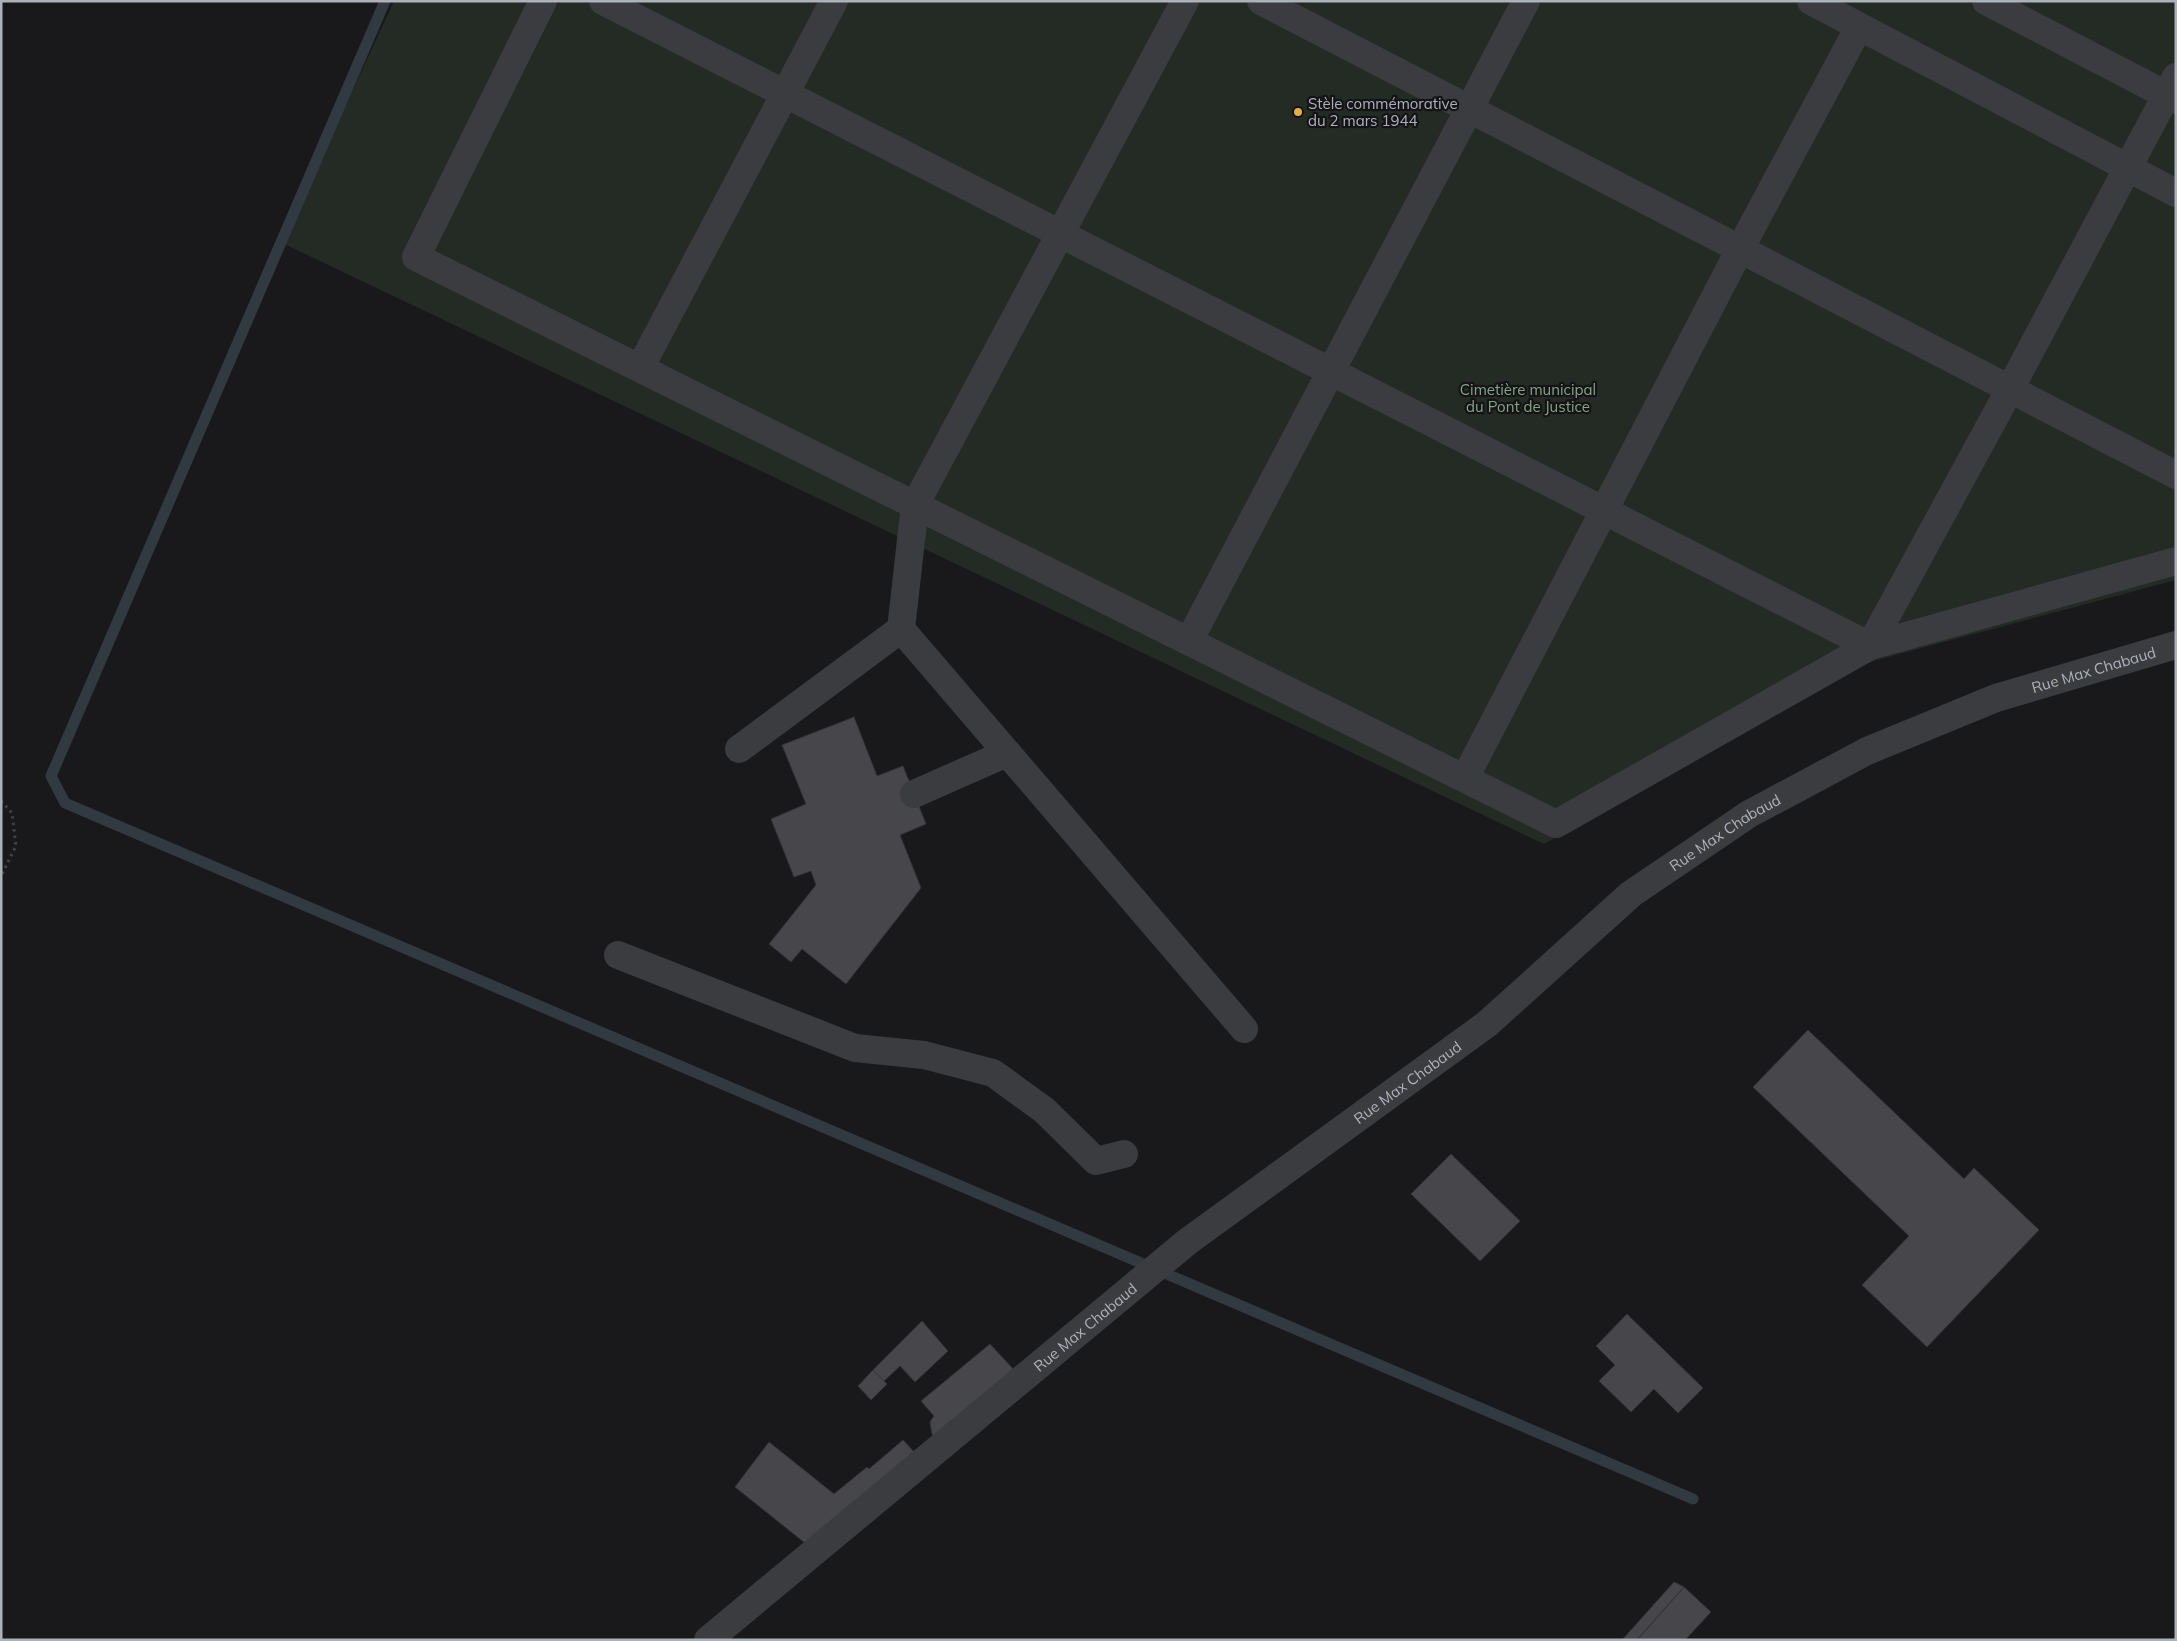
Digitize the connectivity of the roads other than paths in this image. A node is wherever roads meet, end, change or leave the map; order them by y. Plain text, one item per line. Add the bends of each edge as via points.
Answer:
1 (543, 1) edge
2 (602, 1) edge
3 (834, 1) edge
4 (1185, 1) edge
5 (1261, 1) edge
6 (1526, 1) edge
7 (1811, 1) edge
8 (1986, 1) edge
9 (1850, 15) edge
10 (2173, 91) edge
11 (784, 94) junction
12 (1469, 109) junction
13 (2128, 168) junction
14 (2176, 193) edge
15 (1060, 234) junction
16 (1740, 249) junction
17 (640, 368) junction
18 (1331, 372) junction
19 (2010, 389) junction
20 (2176, 475) edge
21 (915, 505) junction
22 (1605, 511) junction
23 (2176, 561) edge
24 (901, 629) junction
25 (1188, 641) junction
26 (2176, 645) edge
27 (1870, 646) junction
28 (739, 749) dead end
29 (1007, 753) junction
30 (1465, 778) junction
31 (914, 794) dead end
32 (618, 956) dead end
33 (1244, 1029) dead end
34 (1124, 1154) dead end
35 (708, 1640) edge

1 - 17 street via 416,257
2 - 11 street
3 - 11 street
4 - 15 street
5 - 12 street
6 - 12 street
7 - 9 street
8 - 10 street
9 - 13 street
9 - 16 street
10 - 13 street
11 - 15 street
11 - 17 street
12 - 16 street
12 - 18 street
13 - 14 street
13 - 19 street
15 - 18 street
15 - 21 street
16 - 19 street
16 - 22 street
17 - 21 street
18 - 22 street
18 - 25 street
19 - 20 street
19 - 27 street
21 - 24 street
21 - 25 street
22 - 27 street
22 - 30 street
23 - 27 street
24 - 28 street
24 - 29 street
25 - 30 street
26 - 35 street, Rue Max Chabaud via 1986,702 1867,751 1749,814 1631,894 1487,1024 1182,1247
27 - 30 street via 1556,824
29 - 31 street
29 - 33 street
32 - 34 street via 855,1048 924,1054 993,1073 1044,1110 1096,1161

